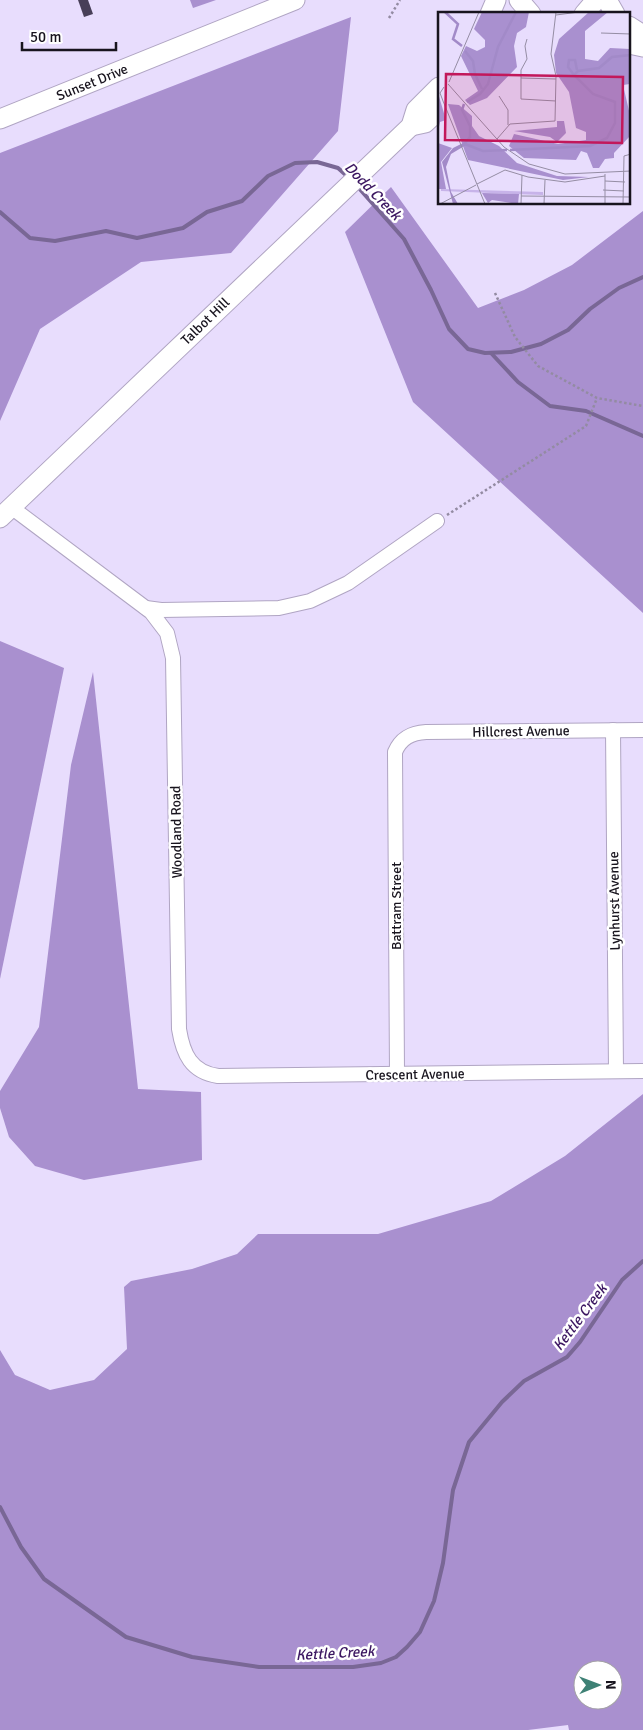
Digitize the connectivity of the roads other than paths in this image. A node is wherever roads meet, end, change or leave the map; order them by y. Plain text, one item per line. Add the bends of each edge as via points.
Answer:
1 (295, 0) edge
2 (496, 0) edge
3 (519, 0) edge
4 (596, 0) edge
5 (606, 0) edge
6 (491, 12) edge
7 (529, 12) edge
8 (586, 12) edge
9 (614, 12) edge
10 (630, 27) edge
11 (643, 35) edge
12 (630, 44) edge
13 (643, 47) edge
14 (438, 88) edge
15 (438, 111) edge
16 (0, 119) edge
17 (411, 126) junction
18 (6, 512) edge
19 (437, 521) road end
20 (146, 608) junction
21 (613, 730) junction
22 (643, 730) edge
23 (401, 740) joint
24 (190, 1063) joint
25 (616, 1071) junction
26 (643, 1071) edge
27 (397, 1074) junction

1 - 16 main road, Sunset Drive
2 - 6 main road
3 - 7 main road
4 - 8 main road
5 - 9 main road
10 - 11 main road
12 - 13 main road
14 - 17 main road, Talbot Hill via 416,110
15 - 17 main road, Talbot Hill via 425,123
17 - 18 main road, Talbot Hill
18 - 20 street, Woodland Road
19 - 20 street via 336,590 300,604 268,608
20 - 24 street, Woodland Road via 167,633 173,658 179,1029 182,1047
21 - 22 street, Hillcrest Avenue
21 - 23 street, Hillcrest Avenue via 426,732
21 - 25 street, Lynhurst Avenue
23 - 27 street, Battram Street via 395,752
24 - 27 street, Crescent Avenue via 202,1072 218,1076
25 - 26 street, Crescent Avenue
25 - 27 street, Crescent Avenue

